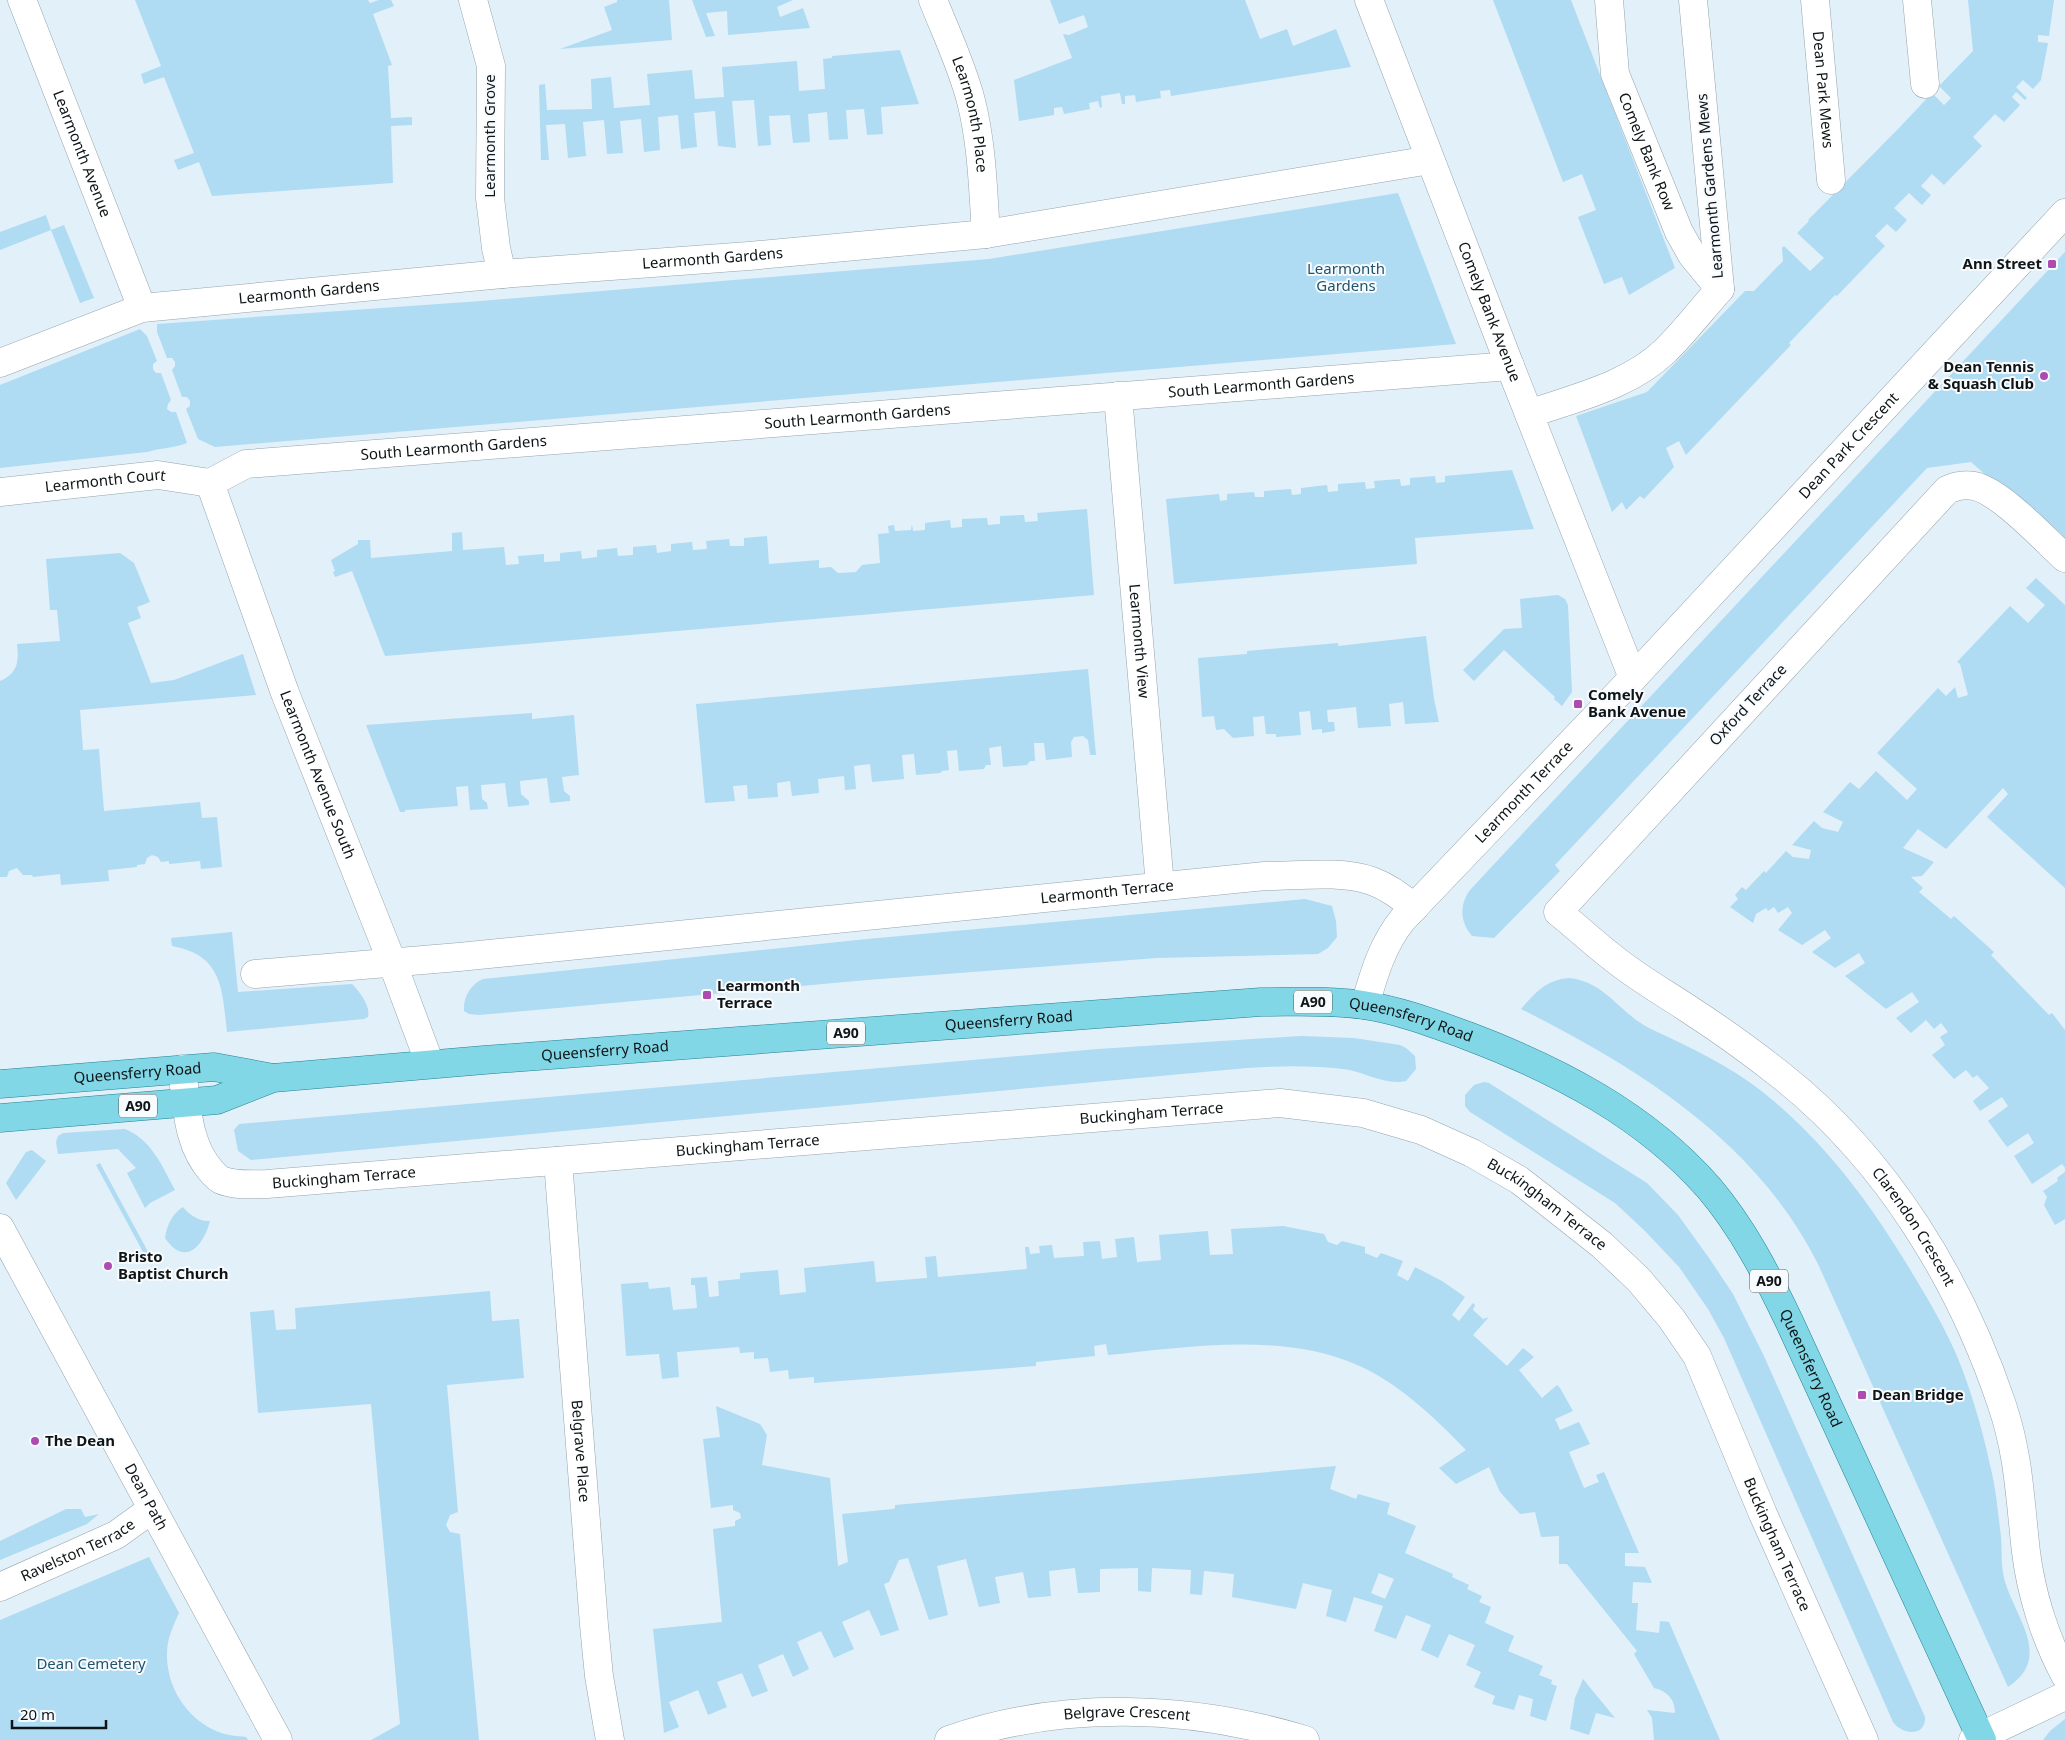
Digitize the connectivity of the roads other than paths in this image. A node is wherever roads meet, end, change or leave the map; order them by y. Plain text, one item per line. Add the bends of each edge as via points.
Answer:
1 (22, 0) edge
2 (473, 0) edge
3 (933, 0) edge
4 (1368, 0) edge
5 (1609, 0) edge
6 (1693, 0) edge
7 (1815, 0) edge
8 (1917, 0) edge
9 (1925, 84) dead end
10 (1430, 160) junction
11 (1831, 180) dead end
12 (2065, 213) edge
13 (986, 234) junction
14 (502, 274) junction
15 (1720, 289) junction
16 (142, 308) junction
17 (0, 363) edge
18 (1510, 366) junction
19 (1118, 396) junction
20 (1529, 414) junction
21 (210, 483) junction
22 (0, 492) edge
23 (2065, 558) edge
24 (1633, 678) junction
25 (1160, 886) junction
26 (1414, 908) junction
27 (1558, 912) joint
28 (392, 962) junction
29 (255, 974) dead end
30 (1365, 1005) junction
31 (430, 1064) junction
32 (182, 1069) junction
33 (273, 1078) junction
34 (0, 1084) edge
35 (186, 1102) junction
36 (0, 1118) edge
37 (558, 1161) junction
38 (0, 1228) edge
39 (152, 1509) junction
40 (0, 1587) edge
41 (2065, 1675) edge
42 (2065, 1696) edge
43 (1978, 1739) edge
44 (278, 1740) edge
45 (610, 1740) edge
46 (949, 1740) edge
47 (1304, 1740) edge
48 (1864, 1740) edge

1 - 16 street, Learmonth Avenue
2 - 14 street, Learmonth Grove via 490,66 490,198
3 - 13 street, Learmonth Place via 971,102 980,147
4 - 10 street, Comely Bank Avenue
5 - 15 street, Comely Bank Row via 1616,74 1679,232 1692,255
6 - 15 street, Learmonth Gardens Mews
7 - 11 street, Dean Park Mews
8 - 9 street
10 - 13 street, Learmonth Gardens
10 - 18 street, Comely Bank Avenue
12 - 24 street, Dean Park Crescent
13 - 14 street, Learmonth Gardens
14 - 16 street, Learmonth Gardens
15 - 20 street, Learmonth Gardens Mews via 1664,352 1645,366 1608,386
16 - 17 street, Learmonth Gardens
18 - 19 street, South Learmonth Gardens
18 - 20 street, Comely Bank Avenue
19 - 21 street, South Learmonth Gardens via 246,464
19 - 25 street, Learmonth View
20 - 24 street, Comely Bank Avenue
21 - 22 street, Learmonth Court via 158,475
21 - 28 street, Learmonth Avenue South via 285,693
23 - 27 street, Oxford Terrace via 1991,492 1974,486 1947,490
24 - 26 street, Learmonth Terrace
25 - 26 street, Learmonth Terrace via 1265,876 1344,876 1372,881 1400,895
25 - 28 street, Learmonth Terrace
26 - 30 street, Learmonth Terrace via 1394,930 1385,946
27 - 41 street, Clarendon Crescent via 1617,962 1736,1041 1819,1108 1856,1147 1919,1230 1963,1308 2002,1405 2015,1450 2026,1554 2037,1602 2050,1643
28 - 29 street, Learmonth Terrace
28 - 31 street, Learmonth Avenue South
30 - 31 main road, Queensferry Road / A90 via 1331,1001 1261,1002
30 - 43 main road, Queensferry Road / A90 via 1456,1032 1518,1055 1561,1076 1638,1122 1709,1188 1735,1222 1773,1288
31 - 33 main road, Queensferry Road / A90
32 - 33 main road, Queensferry Road / A90 via 214,1067
32 - 34 main road, Queensferry Road / A90
32 - 35 street, Buckingham Terrace
33 - 35 main road, Queensferry Road / A90 via 218,1100
35 - 36 main road, Queensferry Road / A90
35 - 37 street, Buckingham Terrace via 194,1143 203,1163 219,1179 236,1184
37 - 45 street, Belgrave Place via 594,1625
37 - 48 street, Buckingham Terrace via 1280,1103 1363,1113 1447,1141 1519,1180 1561,1212 1640,1280 1671,1318 1697,1356
38 - 39 street, Dean Path
39 - 40 street, Ravelston Terrace via 116,1535
39 - 44 street, Dean Path
42 - 43 street
46 - 47 street, Belgrave Crescent via 988,1728 1089,1712 1159,1713 1238,1724

